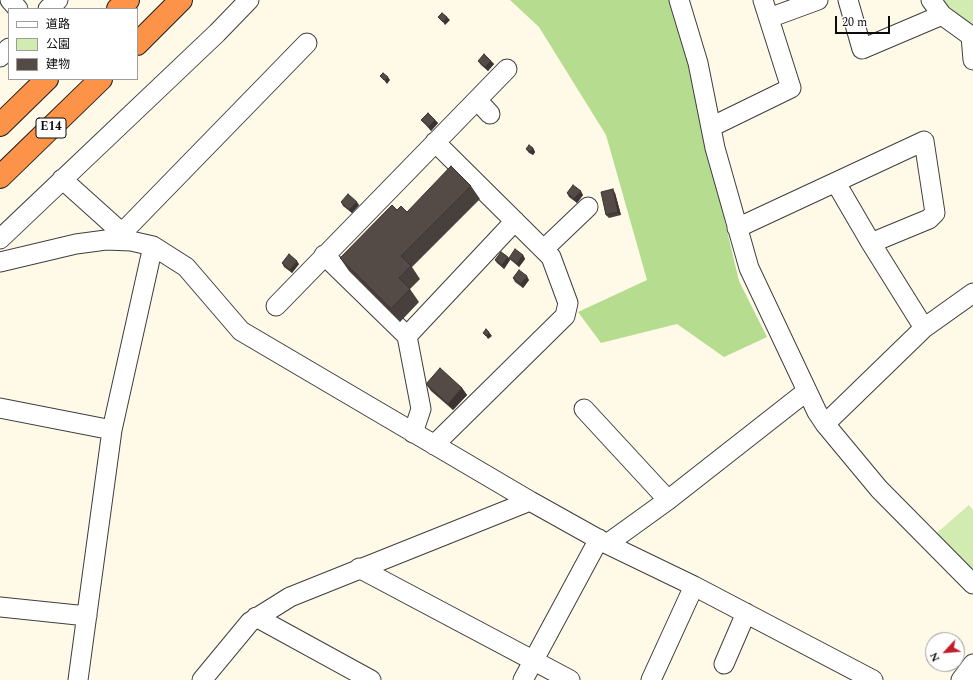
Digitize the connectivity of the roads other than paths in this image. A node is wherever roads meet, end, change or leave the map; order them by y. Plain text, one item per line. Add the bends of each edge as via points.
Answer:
1 (10, 0) edge
2 (58, 0) edge
3 (128, 0) edge
4 (182, 0) edge
5 (250, 0) edge
6 (679, 0) edge
7 (763, 0) edge
8 (818, 0) edge
9 (848, 0) edge
10 (937, 7) edge
11 (17, 8) edge
12 (49, 8) edge
13 (119, 8) edge
14 (768, 18) junction
15 (138, 43) edge
16 (307, 43) dead end
17 (8, 49) edge
18 (0, 57) edge
19 (973, 60) edge
20 (507, 69) dead end
21 (46, 80) edge
22 (100, 80) edge
23 (477, 100) junction
24 (490, 114) dead end
25 (0, 125) edge
26 (711, 127) junction
27 (436, 142) junction
28 (0, 177) edge
29 (62, 179) junction
30 (836, 183) junction
31 (588, 207) dead end
32 (516, 221) junction
33 (737, 228) junction
34 (126, 237) junction
35 (0, 239) edge
36 (871, 243) junction
37 (153, 246) junction
38 (544, 249) junction
39 (324, 256) junction
40 (0, 262) edge
41 (973, 293) edge
42 (276, 306) dead end
43 (924, 328) junction
44 (407, 336) junction
45 (807, 391) junction
46 (0, 408) edge
47 (584, 409) dead end
48 (825, 424) junction
49 (112, 430) junction
50 (413, 433) junction
51 (434, 445) junction
52 (668, 500) junction
53 (530, 501) junction
54 (603, 542) junction
55 (359, 568) junction
56 (973, 584) edge
57 (694, 586) junction
58 (0, 607) edge
59 (746, 614) junction
60 (87, 616) junction
61 (256, 617) junction
62 (534, 660) junction
63 (724, 664) dead end
64 (973, 664) edge
65 (78, 680) edge
66 (202, 680) edge
67 (371, 680) edge
68 (523, 680) edge
69 (570, 680) edge
70 (651, 680) edge
71 (873, 680) edge
72 (961, 680) edge

1 - 11 street
2 - 12 street
3 - 13 highway
4 - 15 highway
5 - 29 street
6 - 26 street via 698,62
7 - 14 street
8 - 14 street
9 - 10 street via 862,48
10 - 19 street via 971,36
14 - 26 street via 791,88
16 - 34 street
17 - 18 street
20 - 23 street
21 - 25 highway
22 - 28 highway, E14
23 - 24 street
23 - 27 street
26 - 33 street
27 - 32 street
27 - 39 street
29 - 34 street
29 - 35 street
30 - 33 street
30 - 36 street
30 - 36 street via 924,141 935,213 929,219
31 - 38 street
32 - 38 street
32 - 44 street
33 - 45 street via 749,268
34 - 37 street
34 - 40 street via 76,244
36 - 43 street
37 - 49 street
37 - 50 street via 186,267 240,331
38 - 51 street via 551,257 568,303 565,316
39 - 42 street
39 - 44 street
41 - 43 street
43 - 48 street
44 - 50 street via 421,409
45 - 48 street
45 - 52 street
46 - 49 street
47 - 52 street
48 - 56 street via 879,489
49 - 60 street
50 - 51 street
51 - 53 street
52 - 54 street
53 - 54 street
53 - 55 street
54 - 57 street
54 - 62 street
55 - 61 street via 290,597
55 - 62 street
57 - 59 street
57 - 70 street
58 - 60 street
59 - 63 street
59 - 71 street
60 - 65 street
61 - 66 street
61 - 67 street
62 - 68 street
62 - 69 street
64 - 72 street

